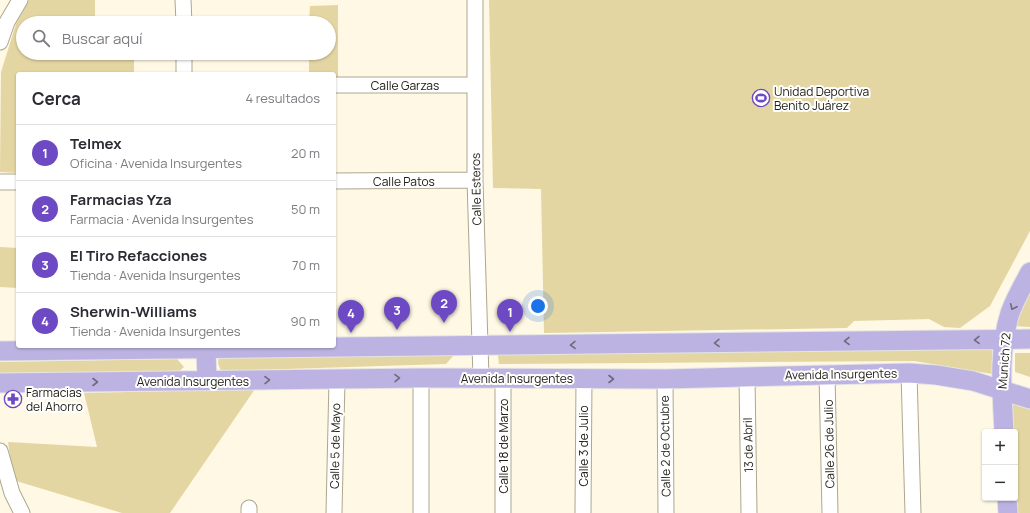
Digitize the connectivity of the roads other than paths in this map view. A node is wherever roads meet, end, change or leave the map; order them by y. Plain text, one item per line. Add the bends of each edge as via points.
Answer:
1 (20, 0) edge
2 (183, 0) edge
3 (475, 0) edge
4 (184, 16) edge
5 (0, 42) edge
6 (184, 60) edge
7 (184, 72) edge
8 (336, 85) edge
9 (475, 85) junction
10 (475, 180) junction
11 (336, 181) edge
12 (0, 182) edge
13 (16, 182) edge
14 (1030, 272) edge
15 (1030, 339) edge
16 (1004, 340) junction
17 (480, 346) junction
18 (297, 348) edge
19 (336, 348) edge
20 (206, 349) junction
21 (0, 351) edge
22 (908, 373) junction
23 (827, 374) junction
24 (747, 377) junction
25 (421, 378) junction
26 (481, 378) junction
27 (503, 378) junction
28 (584, 379) junction
29 (665, 379) junction
30 (337, 380) junction
31 (207, 381) junction
32 (0, 382) edge
33 (1002, 391) junction
34 (1030, 399) edge
35 (1004, 429) edge
36 (0, 451) edge
37 (1007, 501) edge
38 (22, 513) edge
39 (334, 513) edge
40 (420, 513) edge
41 (503, 513) edge
42 (583, 513) edge
43 (666, 513) edge
44 (749, 513) edge
45 (830, 513) edge
46 (913, 513) edge
47 (1008, 513) edge

1 - 5 street via 7,22
2 - 4 street
3 - 9 street, Calle Esteros
6 - 7 street
8 - 9 street, Calle Garzas
9 - 10 street, Calle Esteros
10 - 11 street, Calle Patos
10 - 17 street, Calle Esteros
12 - 13 street
14 -> 16 main road, Munich 72 via 1011,312
15 - 16 main road
16 -> 17 main road
16 - 33 main road, Munich 72
17 - 19 main road
17 - 26 street, Calle Esteros
18 - 20 main road
20 - 21 main road
20 - 31 main road
22 - 23 main road, Avenida Insurgentes
22 - 33 main road, Avenida Insurgentes via 958,378
22 - 46 street
23 - 24 main road, Avenida Insurgentes
23 - 45 street, Calle 26 de Julio
24 - 29 main road, Avenida Insurgentes
24 - 44 street, 13 de Abril
25 - 26 main road, Avenida Insurgentes
30 -> 25 main road, Avenida Insurgentes
25 - 40 street
26 - 27 main road, Avenida Insurgentes
27 - 28 main road, Avenida Insurgentes
27 - 41 street, Calle 18 de Marzo
28 -> 29 main road, Avenida Insurgentes
28 - 42 street, Calle 3 de Julio
29 - 43 street, Calle 2 de Octubre
31 -> 30 main road, Avenida Insurgentes
30 - 39 street, Calle 5 de Mayo
32 -> 31 main road, Avenida Insurgentes
33 - 34 main road, Avenida Insurgentes
33 - 35 main road, Munich 72
36 - 38 street via 12,493
37 - 47 main road

